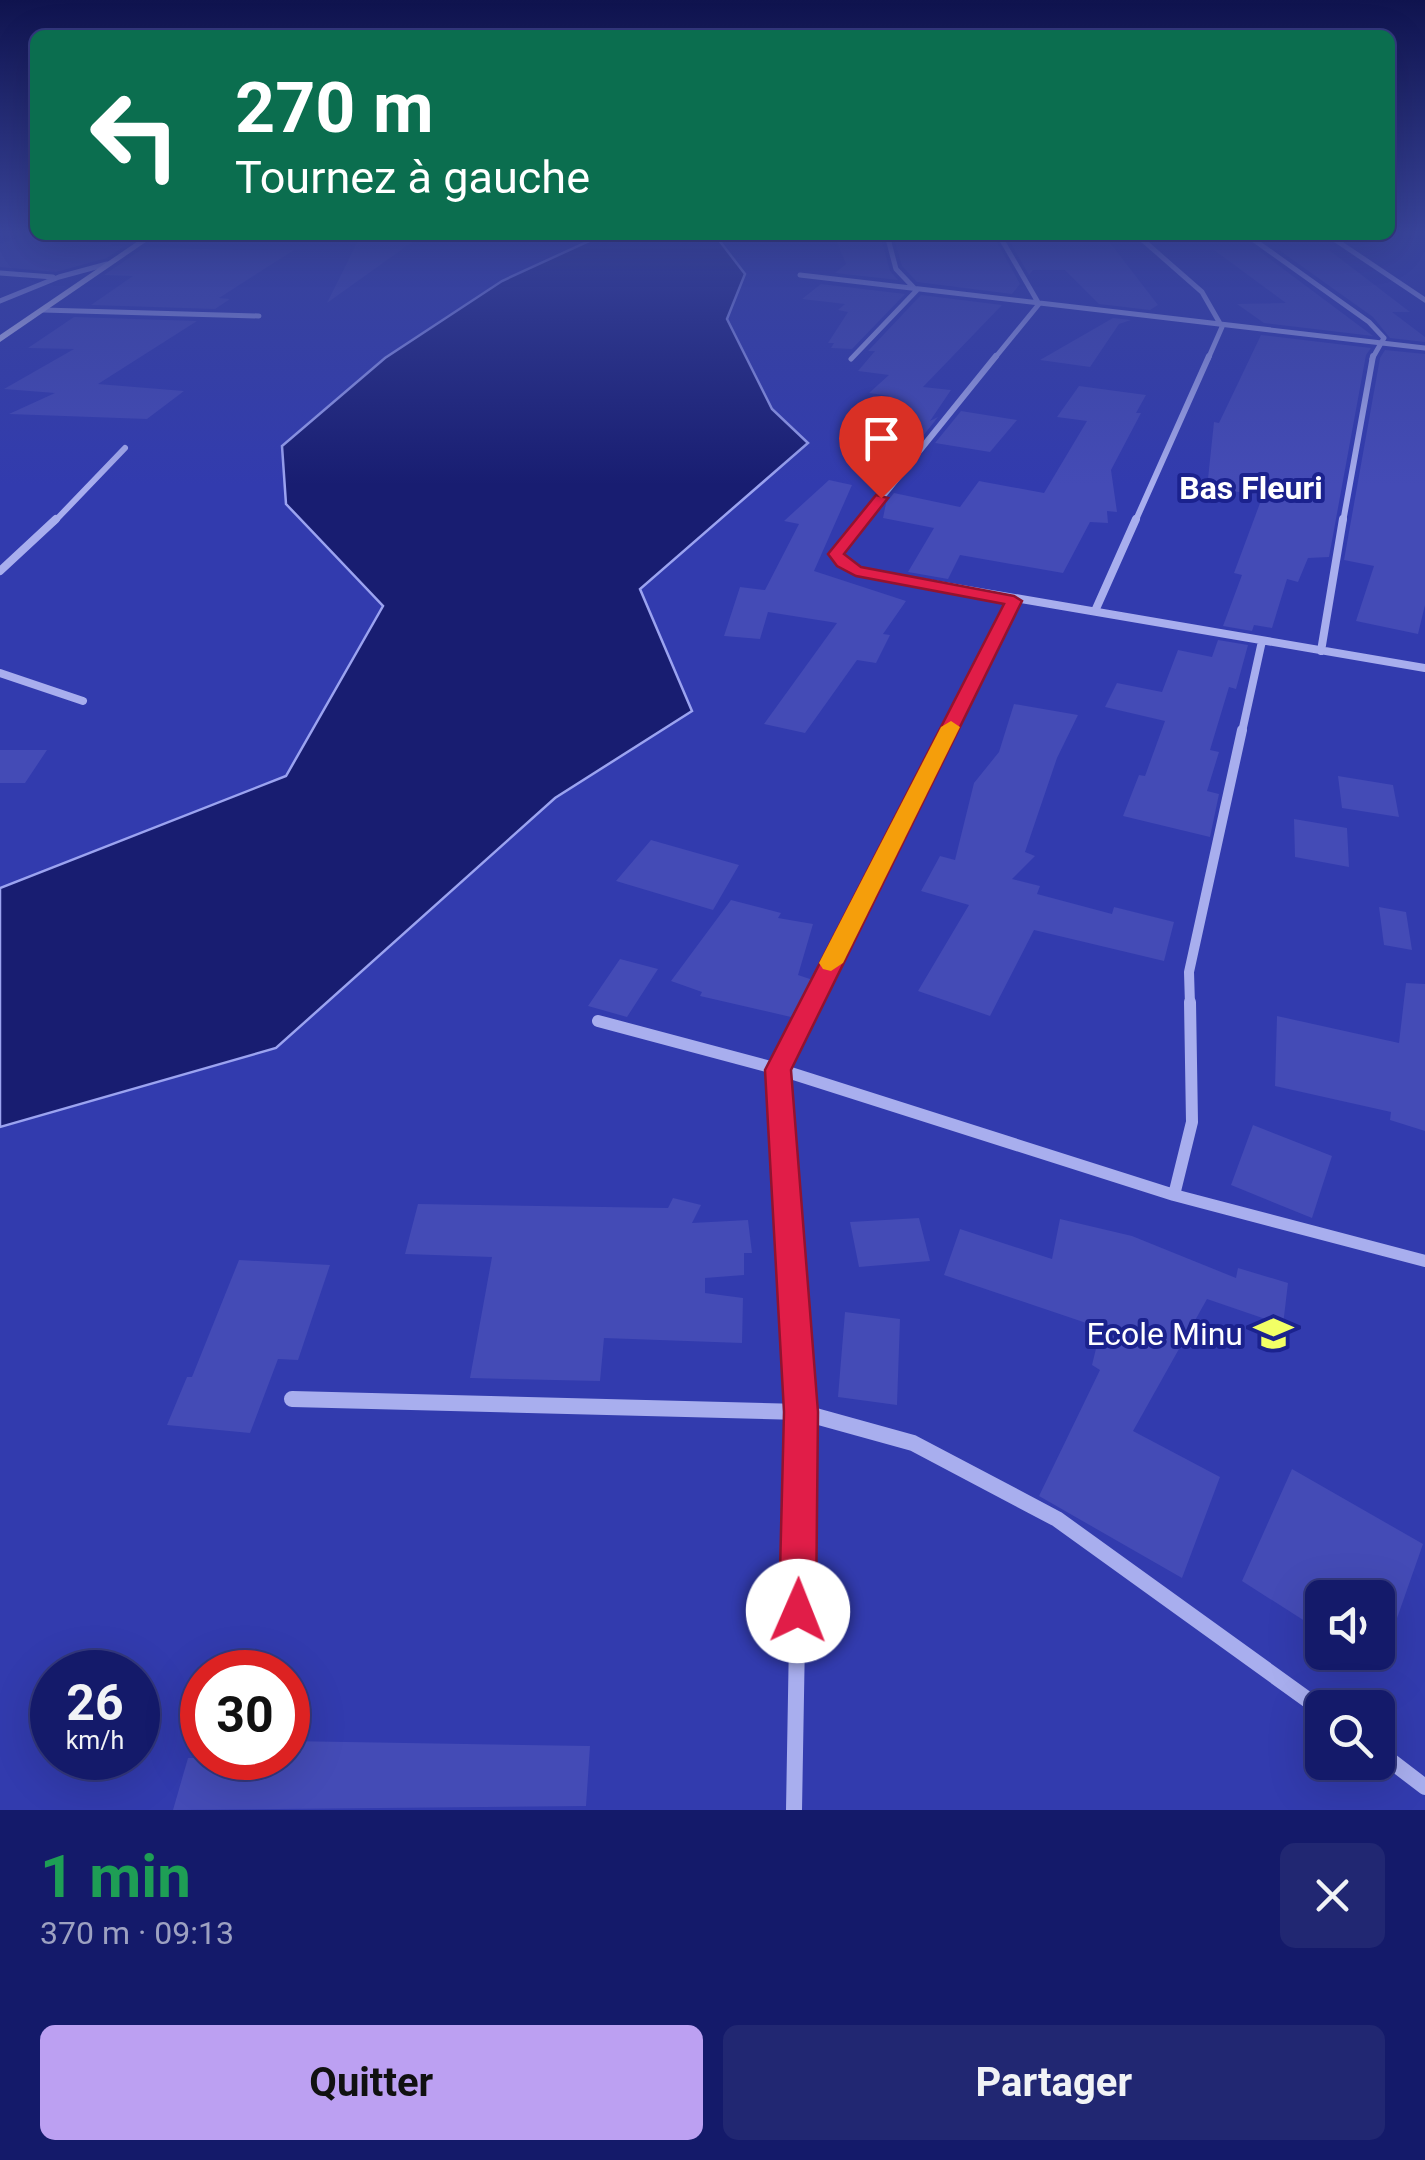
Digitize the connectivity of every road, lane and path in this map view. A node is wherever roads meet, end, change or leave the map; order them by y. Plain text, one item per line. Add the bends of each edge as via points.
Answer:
1 (33, 316) edge
2 (892, 316) edge
3 (1029, 316) edge
4 (1143, 316) edge
5 (1216, 316) edge
6 (1361, 316) edge
7 (1222, 326) junction
8 (0, 338) edge
9 (1382, 344) junction
10 (1425, 348) edge
11 (851, 360) dead end
12 (124, 448) dead end
13 (1, 569) edge
14 (1014, 601) junction
15 (1095, 611) junction
16 (1262, 641) junction
17 (1321, 651) junction
18 (1425, 668) edge
19 (0, 673) edge
20 (83, 701) dead end
21 (598, 1021) dead end
22 (778, 1070) junction
23 (1174, 1195) junction
24 (1425, 1261) edge
25 (292, 1399) dead end
26 (801, 1412) junction
27 (1305, 1698) edge
28 (1395, 1764) edge
29 (1425, 1786) edge
30 (794, 1810) edge

1 - 8 street
2 - 11 street
3 - 14 street via 836,554 856,571
4 - 7 street
5 - 7 street
6 - 9 street via 1384,338
7 - 9 street
7 - 15 street
9 - 10 street
9 - 17 street via 1370,362
12 - 13 street
14 - 15 street
14 - 22 street
15 - 16 street
16 - 17 street
16 - 23 street via 1189,972 1192,1122
17 - 18 street
19 - 20 street
21 - 22 street
22 - 23 street
22 - 26 street
23 - 24 street
25 - 26 street
26 - 27 street via 913,1443 1057,1519
26 - 30 street
28 - 29 street

